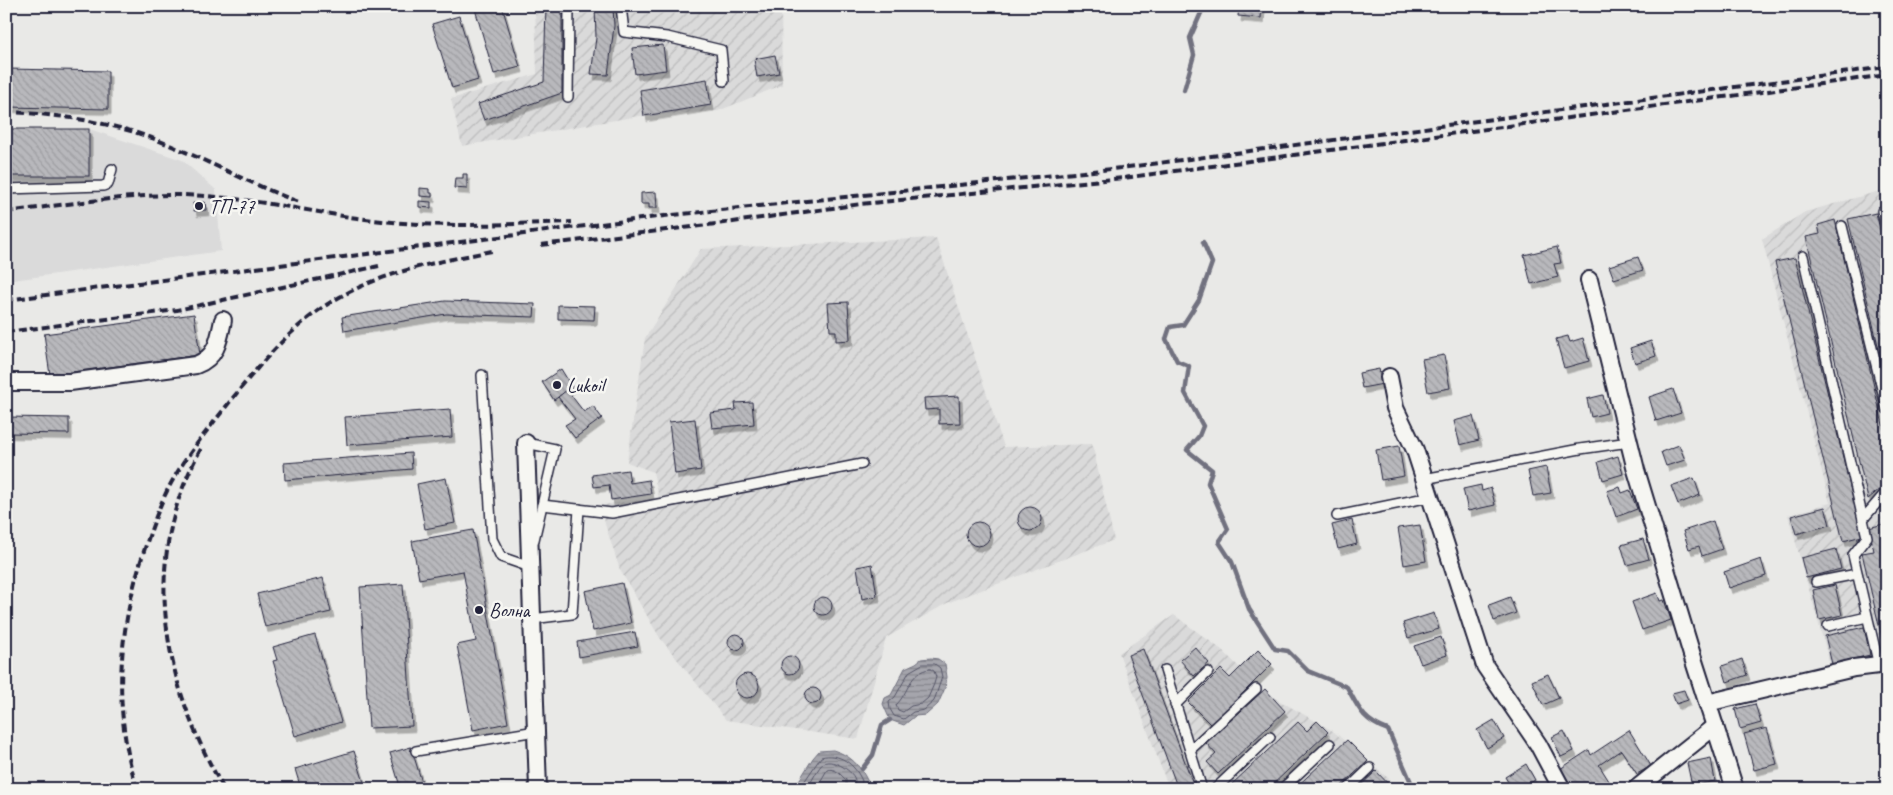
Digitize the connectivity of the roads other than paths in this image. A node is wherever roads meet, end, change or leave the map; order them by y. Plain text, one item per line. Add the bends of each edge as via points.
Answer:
1 (569, 6) edge
2 (621, 6) edge
3 (724, 81) dead end
4 (568, 97) dead end
5 (112, 169) dead end
6 (6, 189) edge
7 (1882, 210) dead end
8 (1842, 226) dead end
9 (1887, 228) edge
10 (1803, 256) dead end
11 (1589, 280) dead end
12 (222, 320) dead end
13 (482, 375) dead end
14 (1389, 377) dead end
15 (6, 382) edge
16 (1887, 409) edge
17 (1629, 442) junction
18 (526, 443) joint
19 (862, 464) dead end
20 (1424, 479) junction
21 (1886, 493) edge
22 (1430, 497) junction
23 (542, 505) junction
24 (578, 509) junction
25 (1337, 516) dead end
26 (1863, 519) junction
27 (530, 563) junction
28 (1857, 574) junction
29 (1816, 582) dead end
30 (1868, 617) junction
31 (532, 619) junction
32 (1828, 626) dead end
33 (1883, 665) edge
34 (1165, 670) dead end
35 (1208, 672) dead end
36 (1256, 689) dead end
37 (1707, 703) junction
38 (1176, 705) junction
39 (1715, 726) junction
40 (536, 730) junction
41 (1270, 737) dead end
42 (1330, 744) dead end
43 (1190, 750) junction
44 (416, 751) dead end
45 (1370, 768) dead end
46 (538, 789) edge
47 (1202, 789) edge
48 (1215, 789) edge
49 (1282, 789) edge
50 (1348, 789) edge
51 (1562, 789) edge
52 (1636, 789) edge
53 (1735, 789) edge

1 - 4 lane
2 - 3 lane via 624,32 666,37 721,50
5 - 6 lane via 108,184 103,186
7 - 9 lane
8 - 16 lane
10 - 26 lane
11 - 17 street
12 - 15 street via 214,353 196,365 70,382
13 - 27 lane via 492,539 501,557
14 - 20 street via 1395,408 1415,450
17 - 20 lane
17 - 37 street
18 - 23 lane via 556,449
18 - 27 street
19 - 24 lane via 612,513
20 - 22 street
21 - 26 lane
22 - 25 lane
22 - 51 street via 1485,666 1538,744
23 - 24 lane
23 - 27 lane
24 - 31 lane via 572,614
26 - 28 lane via 1867,537 1852,555
27 - 31 street
28 - 29 lane
28 - 30 lane
30 - 32 lane
30 - 33 lane
31 - 40 street
33 - 37 street via 1854,668
34 - 38 lane
35 - 38 lane
36 - 43 lane
37 - 39 street
38 - 43 lane
39 - 52 street
39 - 53 street
40 - 44 lane
40 - 46 street
41 - 48 lane
42 - 49 lane
43 - 47 lane
45 - 50 lane

